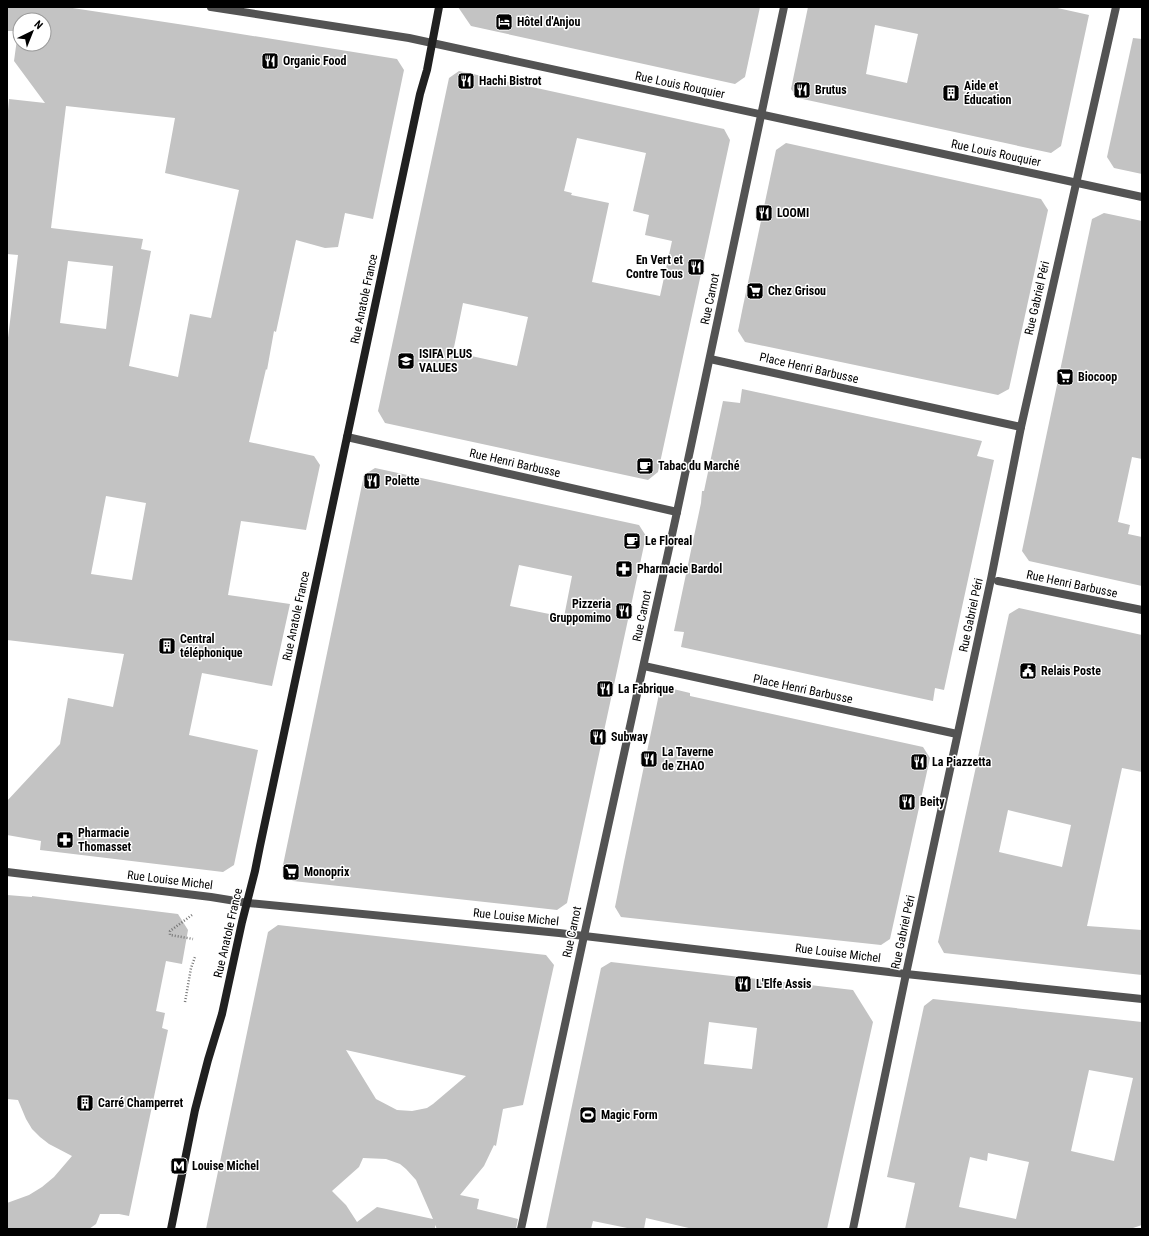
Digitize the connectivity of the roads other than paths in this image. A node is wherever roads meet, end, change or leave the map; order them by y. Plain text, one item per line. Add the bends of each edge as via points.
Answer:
1 (210, 7) edge
2 (439, 7) edge
3 (784, 7) edge
4 (1116, 7) edge
5 (432, 43) junction
6 (760, 115) junction
7 (1075, 182) junction
8 (1142, 197) edge
9 (710, 358) junction
10 (1021, 427) junction
11 (347, 437) junction
12 (677, 512) junction
13 (998, 581) dead end
14 (1142, 610) edge
15 (644, 666) junction
16 (957, 734) junction
17 (7, 872) edge
18 (248, 903) junction
19 (584, 936) junction
20 (906, 974) junction
21 (1142, 999) edge
22 (171, 1229) edge
23 (521, 1229) edge
24 (853, 1229) edge

1 - 5 street, Rue Louis Rouquier
2 - 5 main road, Rue Anatole France
3 - 6 street, Rue Carnot
4 - 7 street, Rue Gabriel Péri
5 - 6 street, Rue Louis Rouquier
5 - 11 main road, Rue Anatole France
6 - 7 street, Rue Louis Rouquier
6 - 9 street, Rue Carnot
7 - 8 street, Rue Louis Rouquier
7 - 10 street, Rue Gabriel Péri
9 - 10 street, Place Henri Barbusse
9 - 12 street, Rue Carnot
10 - 16 street, Rue Gabriel Péri
11 - 12 street, Rue Henri Barbusse
11 - 18 main road, Rue Anatole France
12 - 15 street, Rue Carnot
13 - 14 street, Rue Henri Barbusse
15 - 16 street, Place Henri Barbusse
15 - 19 street, Rue Carnot
16 - 20 street, Rue Gabriel Péri
17 - 18 street, Rue Louise Michel
18 - 19 street, Rue Louise Michel
18 - 22 main road, Rue Anatole France via 222,1014 195,1110
19 - 20 street, Rue Louise Michel
19 - 23 street, Rue Carnot
20 - 21 street, Rue Louise Michel
20 - 24 street, Rue Gabriel Péri

